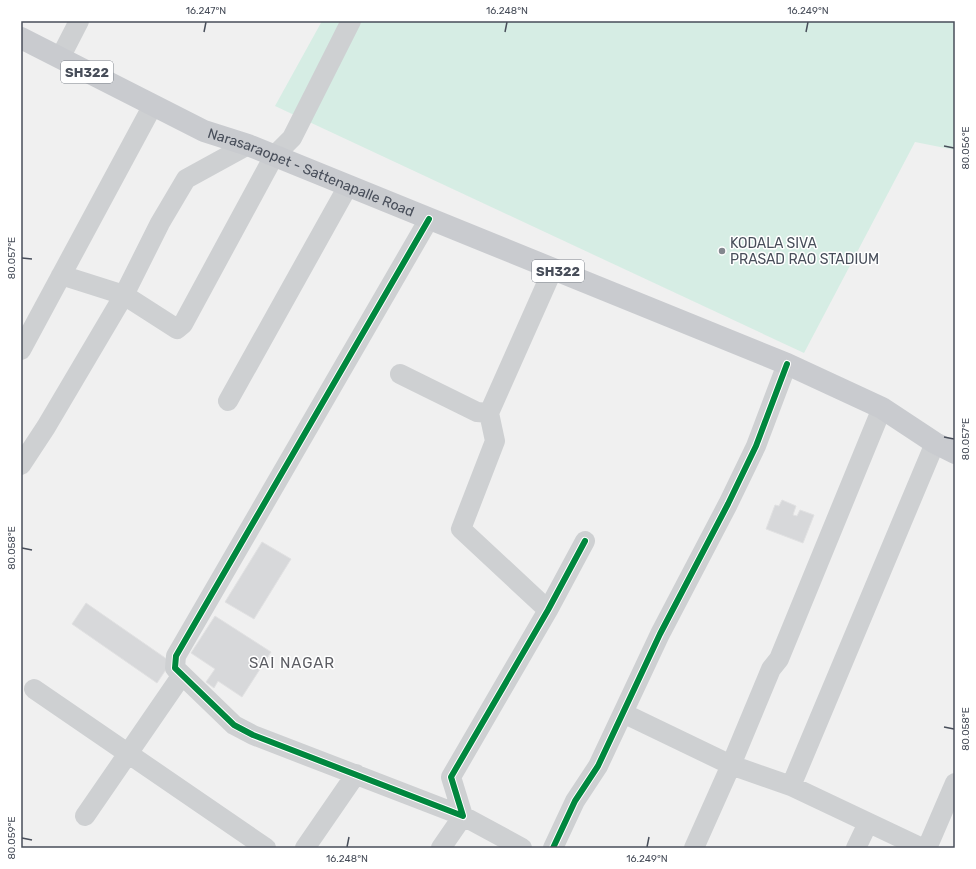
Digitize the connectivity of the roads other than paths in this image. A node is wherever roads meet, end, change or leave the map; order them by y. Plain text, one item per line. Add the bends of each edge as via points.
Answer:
1 (79, 21) edge
2 (351, 21) edge
3 (21, 38) edge
4 (60, 58) junction
5 (153, 105) junction
6 (248, 145) junction
7 (274, 156) junction
8 (348, 186) junction
9 (429, 219) junction
10 (553, 269) junction
11 (61, 275) junction
12 (124, 296) junction
13 (21, 350) edge
14 (786, 364) junction
15 (400, 374) dead end
16 (228, 401) dead end
17 (882, 408) junction
18 (489, 413) junction
19 (935, 443) junction
20 (955, 453) edge
21 (21, 465) edge
22 (585, 541) dead end
23 (548, 610) junction
24 (182, 675) junction
25 (34, 690) dead end
26 (622, 713) junction
27 (128, 754) junction
28 (731, 765) junction
29 (356, 774) junction
30 (955, 783) edge
31 (791, 786) junction
32 (86, 816) dead end
33 (463, 816) junction
34 (868, 823) junction
35 (266, 848) edge
36 (305, 848) edge
37 (441, 848) edge
38 (522, 848) edge
39 (553, 848) edge
40 (694, 848) edge
41 (856, 848) edge
42 (922, 848) edge
43 (927, 848) edge

1 - 4 street
2 - 7 street via 292,138
3 - 4 main road, Narasaraopet - Sattenapalle Road / SH322
4 - 5 main road, Narasaraopet - Sattenapalle Road / SH322
5 - 6 main road, Narasaraopet - Sattenapalle Road / SH322 via 204,131
5 - 11 street
6 - 7 main road, Narasaraopet - Sattenapalle Road / SH322
6 - 12 street via 186,179 160,223
7 - 8 main road, Narasaraopet - Sattenapalle Road / SH322
7 - 12 street via 183,324 177,329
8 - 9 main road, Narasaraopet - Sattenapalle Road / SH322
8 - 16 street
9 - 10 main road, Narasaraopet - Sattenapalle Road / SH322
9 - 24 street via 176,656 175,668
10 - 14 main road, Narasaraopet - Sattenapalle Road / SH322
10 - 18 street
11 - 12 street
11 - 13 street
12 - 21 street via 46,428
14 - 17 main road, Narasaraopet - Sattenapalle Road / SH322
14 - 26 street via 756,446
15 - 18 street via 477,412
17 - 19 main road, Narasaraopet - Sattenapalle Road / SH322
17 - 28 street via 779,659 771,669
18 - 23 street via 495,441 460,529
19 - 20 main road, Narasaraopet - Sattenapalle Road / SH322
19 - 31 street
22 - 23 street
23 - 33 street via 451,777
24 - 27 street
24 - 29 street via 234,725 253,735
25 - 27 street
26 - 28 street
26 - 39 street via 598,766 575,801
27 - 32 street
27 - 35 street
28 - 31 street
28 - 40 street
29 - 33 street
29 - 36 street
30 - 43 street
31 - 34 street
33 - 37 street
33 - 38 street
34 - 41 street
34 - 42 street

